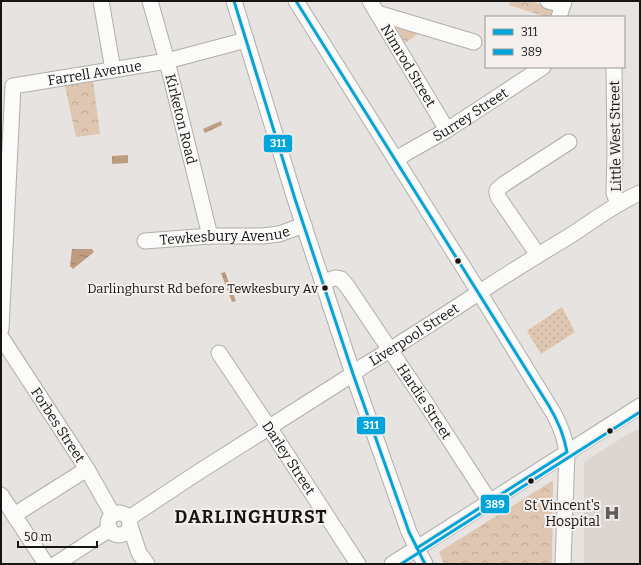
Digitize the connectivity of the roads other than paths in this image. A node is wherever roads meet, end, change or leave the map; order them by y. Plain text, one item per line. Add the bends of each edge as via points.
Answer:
1 (101, 1) edge
2 (150, 1) edge
3 (234, 1) edge
4 (296, 1) edge
5 (548, 1) edge
6 (373, 7) edge
7 (562, 8) edge
8 (246, 40) junction
9 (474, 42) dead end
10 (167, 61) junction
11 (541, 68) edge
12 (614, 68) edge
13 (113, 70) junction
14 (447, 130) junction
15 (569, 142) dead end
16 (396, 160) junction
17 (640, 193) edge
18 (618, 204) junction
19 (304, 225) junction
20 (210, 236) junction
21 (145, 241) dead end
22 (538, 255) junction
23 (323, 282) junction
24 (479, 292) junction
25 (1, 328) edge
26 (1, 337) edge
27 (390, 350) junction
28 (219, 353) dead end
29 (353, 374) junction
30 (640, 406) edge
31 (269, 427) junction
32 (567, 452) junction
33 (87, 469) junction
34 (1, 495) edge
35 (490, 502) junction
36 (14, 515) junction
37 (129, 522) junction
38 (113, 526) junction
39 (417, 548) junction
40 (143, 558) edge
41 (46, 564) edge
42 (56, 564) edge
43 (358, 564) edge
44 (392, 564) edge
45 (425, 564) edge
46 (563, 564) edge

1 - 13 street
2 - 10 street, Kirketon Road
3 - 8 street
4 - 16 street
5 - 7 street
6 - 9 street
6 - 14 street, Nimrod Street
8 - 10 street, Farrell Avenue
8 - 19 street
10 - 13 street, Farrell Avenue
10 - 20 street, Kirketon Road
11 - 14 street, Surrey Street
12 - 18 street, Little West Street via 614,193
13 - 25 street, Farrell Avenue via 13,86
14 - 16 street, Surrey Street
15 - 22 street via 497,190 498,197
16 - 24 street
17 - 18 street, Liverpool Street
18 - 22 street, Liverpool Street
19 - 20 street, Tewkesbury Avenue via 279,234 262,236
19 - 23 street
20 - 21 street, Tewkesbury Avenue
22 - 24 street, Liverpool Street
23 - 27 street, Hardie Street via 341,279
23 - 29 street
24 - 27 street, Liverpool Street
24 - 32 street via 554,414 562,430
26 - 33 street, Forbes Street
27 - 29 street, Liverpool Street
27 - 35 street, Hardie Street
28 - 31 street, Darley Street
29 - 31 street, Liverpool Street
29 - 39 street
30 - 32 street
31 - 37 street, Liverpool Street via 197,473
31 - 43 street, Darley Street
32 - 35 street
32 - 46 street
33 - 36 street
33 - 38 street, Forbes Street
34 - 36 street
35 - 39 street
36 - 41 street
37 - 38 street via 126,515 117,513
37 - 40 street, Forbes Street
38 - 40 street, Forbes Street
38 - 42 street
39 - 44 street
39 - 45 street

